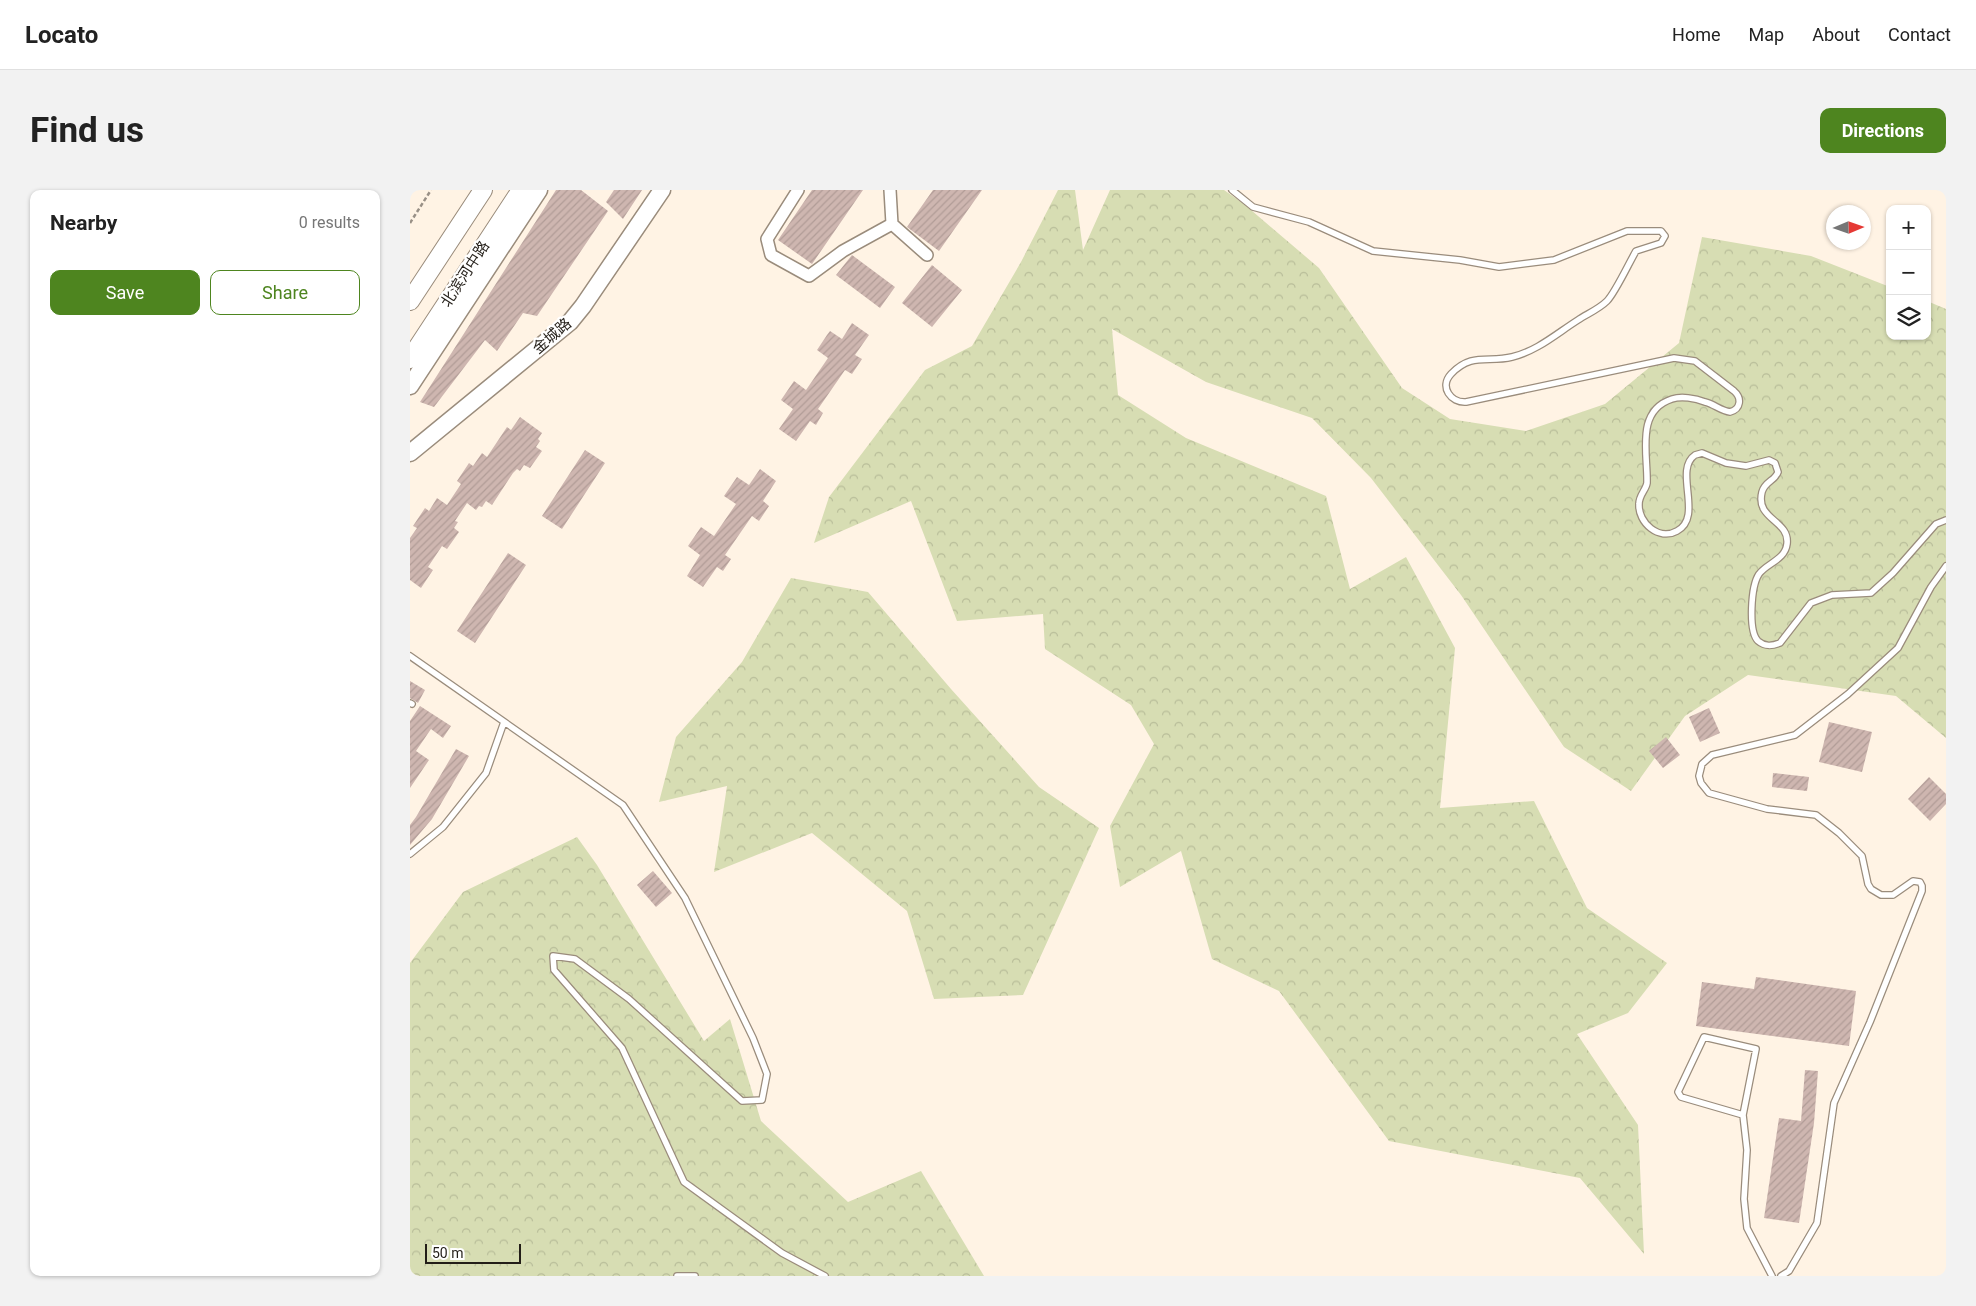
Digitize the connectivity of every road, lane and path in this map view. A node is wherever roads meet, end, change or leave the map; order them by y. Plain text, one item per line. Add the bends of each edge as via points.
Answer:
1 (432, 190) edge
2 (483, 190) edge
3 (521, 190) edge
4 (539, 190) edge
5 (662, 190) edge
6 (798, 190) edge
7 (890, 190) edge
8 (1232, 190) edge
9 (410, 223) edge
10 (892, 224) junction
11 (927, 255) dead end
12 (410, 301) edge
13 (410, 358) edge
14 (410, 386) edge
15 (410, 453) edge
16 (1946, 520) edge
17 (1946, 566) edge
18 (410, 656) edge
19 (504, 722) junction
20 (410, 854) edge
21 (1743, 1114) junction
22 (677, 1276) edge
23 (695, 1276) edge
24 (825, 1276) edge
25 (1772, 1276) edge
26 (1782, 1276) edge

1 - 9 path
2 - 12 main road, 北滨河中路
3 - 13 main road, 北滨河中路
4 - 14 street
5 - 15 street, 金城路 via 570,322
6 - 10 street via 768,239 771,255 810,276 843,251
7 - 10 street
8 - 16 lane via 1253,207 1309,222 1373,251 1499,267 1554,260 1627,231 1661,231 1666,236 1661,242 1636,251 1607,301 1529,351 1510,358 1470,361 1450,375 1447,390 1456,401 1466,402 1674,358 1695,360 1734,391 1740,400 1733,411 1726,412 1684,397 1673,398 1654,410 1646,431 1647,486 1641,493 1639,511 1642,520 1656,532 1671,534 1682,528 1689,516 1687,464 1695,455 1702,453 1726,463 1746,466 1768,460 1775,463 1777,475 1764,487 1762,502 1768,515 1784,530 1787,544 1780,557 1758,575 1752,598 1752,630 1762,644 1774,646 1780,643 1811,603 1832,595 1871,594 1936,524
10 - 11 street
17 - 26 lane via 1898,648 1848,694 1795,735 1712,755 1700,770 1700,783 1709,793 1767,809 1816,815 1862,856 1868,884 1876,893 1893,895 1913,881 1920,882 1922,886 1870,1022 1834,1103 1817,1223 1789,1271
18 - 19 lane
19 - 20 lane via 486,773 443,827
19 - 24 lane via 623,804 685,898 753,1038 767,1074 762,1100 742,1101 630,999 576,959 553,956 554,970 622,1048 684,1182 782,1253
21 - 21 lane via 1756,1049 1704,1037 1678,1092 1681,1097
21 - 25 lane via 1747,1150 1744,1199 1747,1228
22 - 23 lane

